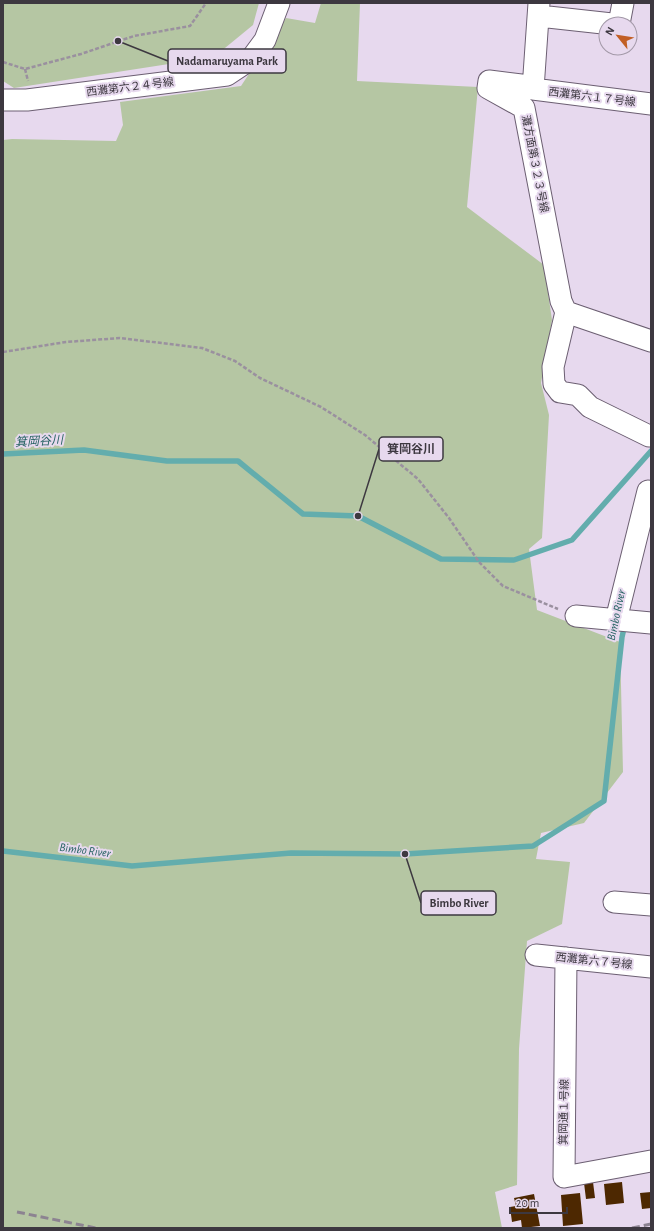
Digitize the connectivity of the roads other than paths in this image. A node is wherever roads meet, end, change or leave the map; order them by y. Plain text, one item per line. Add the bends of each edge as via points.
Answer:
1 (279, 3) edge
2 (622, 3) edge
3 (539, 9) edge
4 (620, 16) edge
5 (598, 21) edge
6 (533, 90) junction
7 (8, 100) edge
8 (651, 104) edge
9 (566, 312) junction
10 (651, 342) edge
11 (648, 436) dead end
12 (648, 491) dead end
13 (576, 616) road end
14 (616, 620) junction
15 (651, 622) edge
16 (614, 902) dead end
17 (651, 905) edge
18 (536, 954) dead end
19 (566, 958) junction
20 (651, 967) edge
21 (651, 1161) edge

1 - 7 street, 西灘第六２４号線 via 265,40 251,59 227,75 27,100
2 - 4 street
3 - 5 street
3 - 6 street
6 - 8 street, 西灘第六１７号線
6 - 9 street, 灘方面第３２３号線 via 521,85 489,81 488,88 524,108 561,301
9 - 10 street
9 - 11 street via 553,367 554,384 560,392 578,395 590,407
12 - 14 street
13 - 14 street
14 - 15 street
16 - 17 street
18 - 19 street, 西灘第六７号線
19 - 20 street, 西灘第六７号線
19 - 21 street, 箕岡通１号線 via 564,1177

